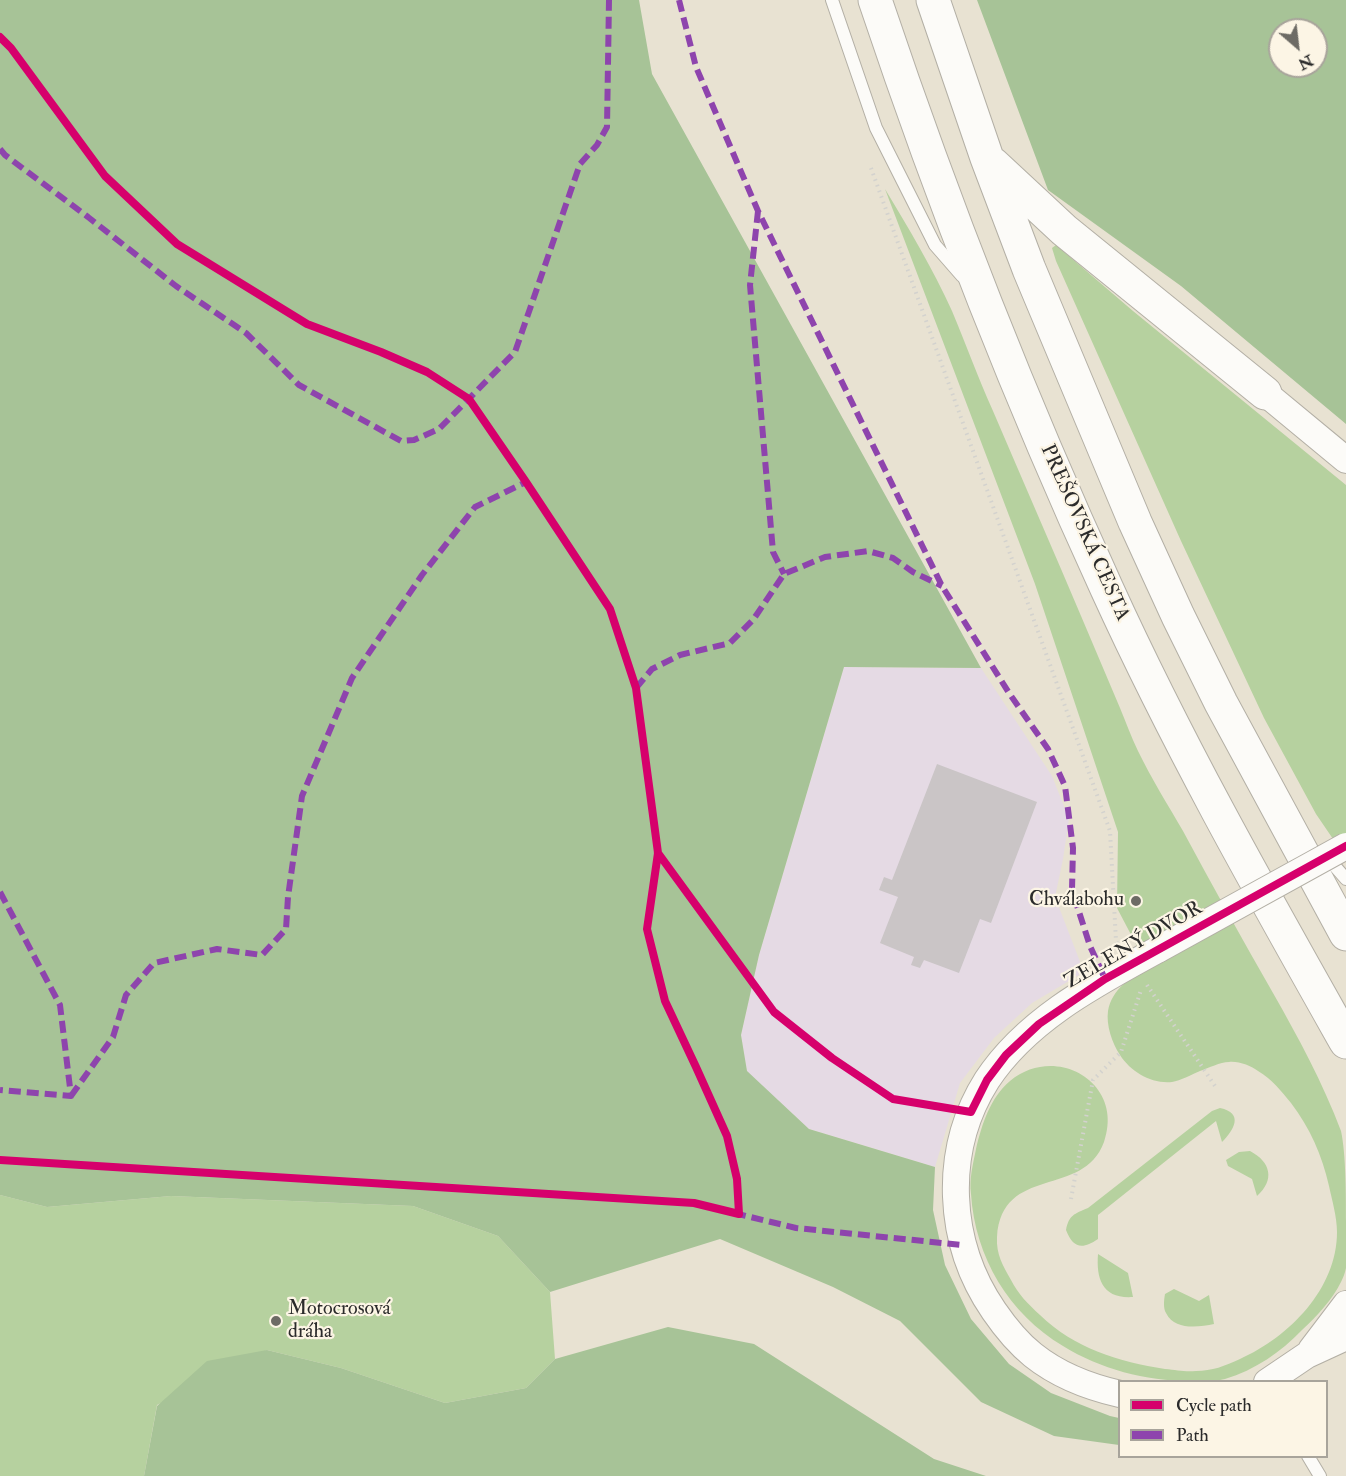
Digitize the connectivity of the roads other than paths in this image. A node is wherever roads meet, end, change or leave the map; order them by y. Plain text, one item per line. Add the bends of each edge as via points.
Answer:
1 (832, 0) edge
2 (875, 0) edge
3 (933, 0) edge
4 (987, 158) junction
5 (986, 303) junction
6 (1264, 393) joint
7 (1346, 460) edge
8 (1271, 797) junction
9 (1303, 831) dead end
10 (1346, 846) edge
11 (1319, 848) dead end
12 (1346, 879) edge
13 (1346, 934) edge
14 (1346, 1042) edge
15 (1346, 1304) edge
16 (1346, 1337) edge
17 (1307, 1355) junction
18 (1270, 1380) edge
19 (1118, 1394) edge
20 (1309, 1458) edge
21 (1320, 1476) edge

1 - 5 lane via 876,128 935,245
2 - 5 highway, PREŠOVSKÁ CESTA
3 - 4 highway
4 - 6 highway via 1064,230
4 - 8 highway via 1131,512 1178,616
5 - 14 highway, PREŠOVSKÁ CESTA via 1107,590 1243,860
6 - 7 street
8 - 9 lane
8 - 13 highway
10 - 19 street, ZELENÝ DVOR, bridge via 1130,965 1039,1024 1006,1055 970,1112 955,1179 957,1220 972,1274 1002,1324 1033,1355 1073,1379
11 - 12 lane
15 - 17 street
16 - 17 street
17 - 18 street
20 - 21 lane

